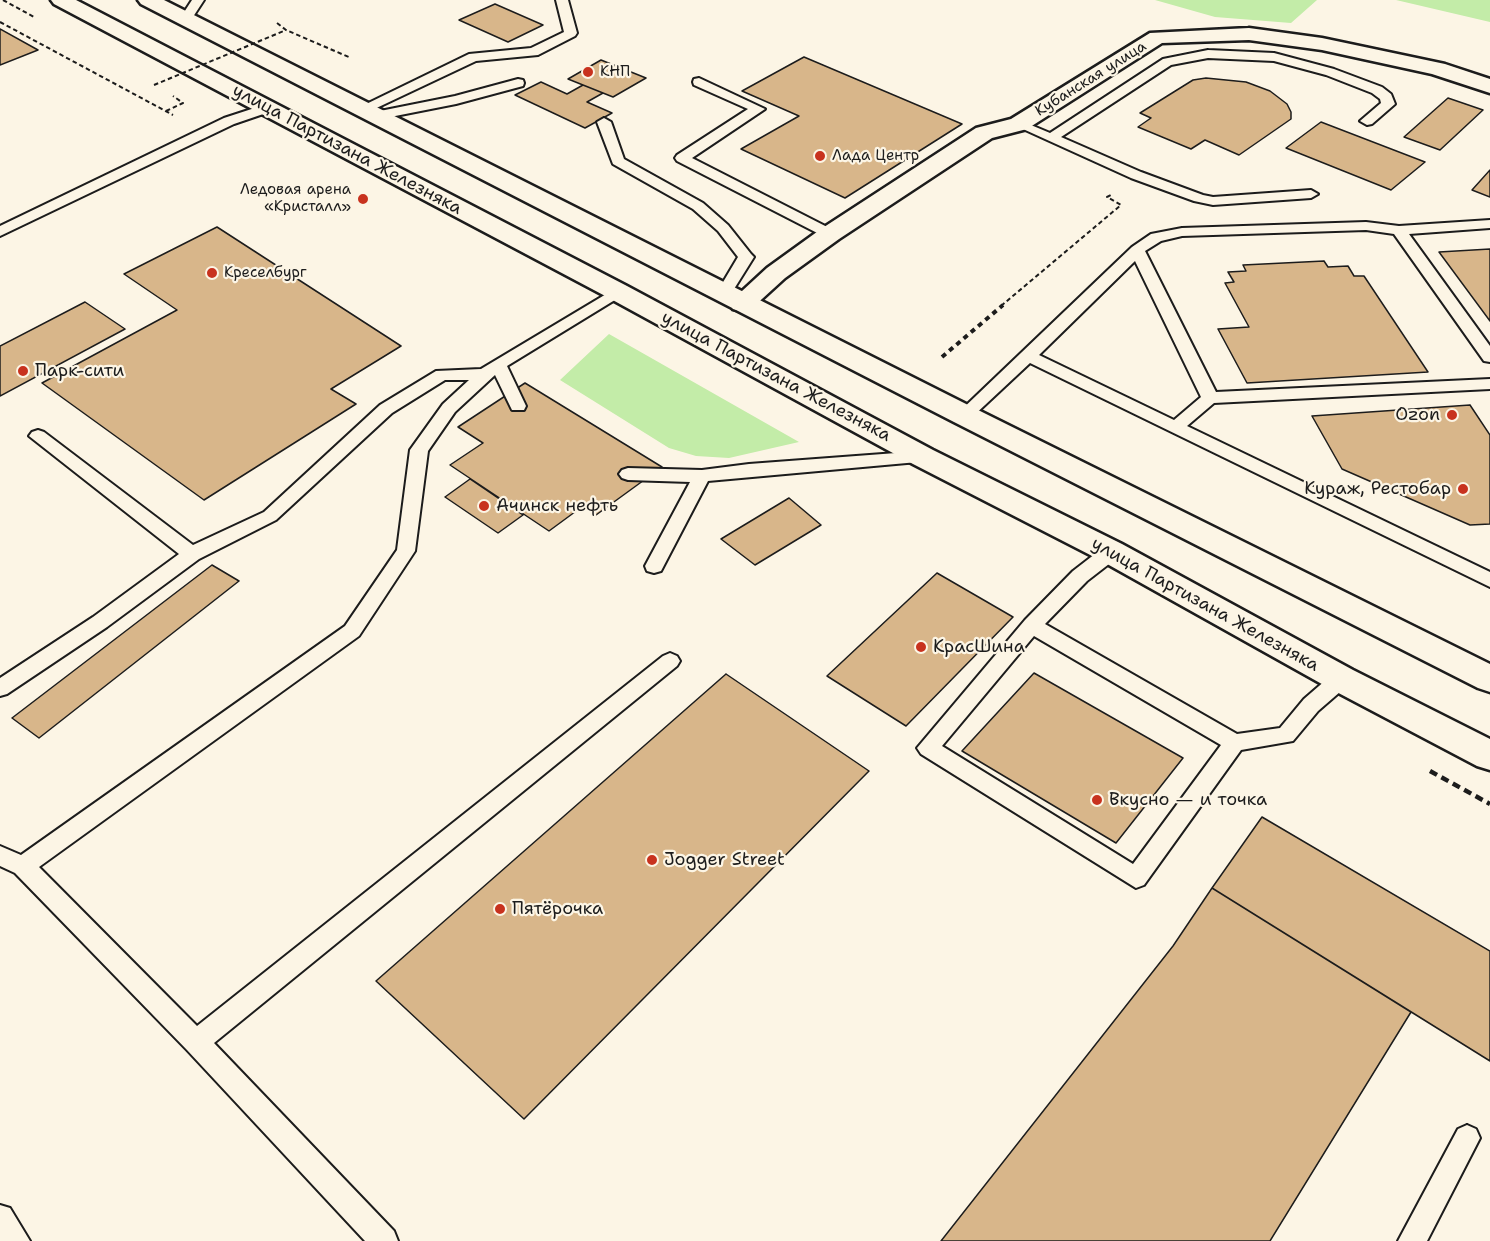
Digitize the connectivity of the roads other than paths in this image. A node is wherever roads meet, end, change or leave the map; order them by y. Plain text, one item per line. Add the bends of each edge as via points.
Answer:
1 (61, 0) edge
2 (198, 0) edge
3 (562, 0) edge
4 (153, 2) edge
5 (185, 20) junction
6 (699, 82) dead end
7 (518, 83) dead end
8 (1490, 86) edge
9 (267, 108) junction
10 (369, 112) junction
11 (1368, 121) dead end
12 (604, 122) dead end
13 (1019, 124) junction
14 (1051, 138) junction
15 (1311, 194) dead end
16 (1490, 224) edge
17 (1399, 230) junction
18 (0, 232) edge
19 (830, 234) junction
20 (1137, 250) junction
21 (618, 292) junction
22 (733, 298) junction
23 (1028, 356) junction
24 (1490, 357) edge
25 (492, 369) junction
26 (1490, 384) edge
27 (1210, 399) junction
28 (518, 406) dead end
29 (964, 415) junction
30 (1175, 428) junction
31 (38, 436) dead end
32 (923, 457) junction
33 (628, 474) dead end
34 (702, 476) junction
35 (1111, 552) junction
36 (192, 554) junction
37 (654, 566) dead end
38 (1490, 580) edge
39 (1032, 625) junction
40 (670, 661) dead end
41 (1341, 679) junction
42 (1490, 679) edge
43 (0, 688) edge
44 (1235, 743) junction
45 (1490, 756) edge
46 (0, 856) edge
47 (23, 866) junction
48 (196, 1042) junction
49 (1467, 1138) dead end
50 (0, 1218) edge
51 (16, 1241) edge
52 (384, 1241) edge
53 (1413, 1241) edge

1 - 9 main road, улица Партизана Железняка
2 - 5 lane
3 - 10 lane via 572,33 534,52 473,57
4 - 5 main road
5 - 10 main road
6 - 19 lane via 758,109 682,158
7 - 10 lane via 456,100
8 - 13 main road, Кубанская улица via 1437,69 1322,44 1249,34 1157,38
9 - 18 lane via 229,122
9 - 21 main road, улица Партизана Железняка
10 - 22 main road
11 - 14 lane via 1388,104 1377,90 1274,57 1208,54 1167,62
12 - 22 lane via 618,161 698,206 723,228 746,257
13 - 14 lane
13 - 19 main road, Кубанская улица via 984,133
14 - 15 lane via 1198,198 1213,201
16 - 17 lane
17 - 20 lane via 1366,226 1182,232 1156,237
17 - 24 lane
19 - 22 main road, Кубанская улица
20 - 23 lane
20 - 27 lane
21 - 25 lane
21 - 32 main road, улица Партизана Железняка
22 - 29 main road
23 - 29 lane
23 - 30 lane
25 - 28 lane
25 - 36 lane via 442,375 386,409 270,516
25 - 47 lane via 449,408 419,450 406,551 352,632
26 - 27 lane
27 - 30 lane
29 - 42 main road
30 - 38 lane
31 - 36 lane
32 - 34 lane
32 - 35 main road, улица Партизана Железняка
33 - 34 lane
34 - 37 lane
35 - 39 lane via 1080,576
35 - 41 main road, улица Партизана Железняка
36 - 43 lane via 100,622
39 - 44 lane
39 - 44 lane via 928,748 1136,878
40 - 48 lane
41 - 44 lane via 1311,705 1286,735
41 - 45 main road, улица Партизана Железняка
46 - 47 lane
47 - 48 lane
48 - 52 lane
49 - 53 lane
50 - 51 lane

